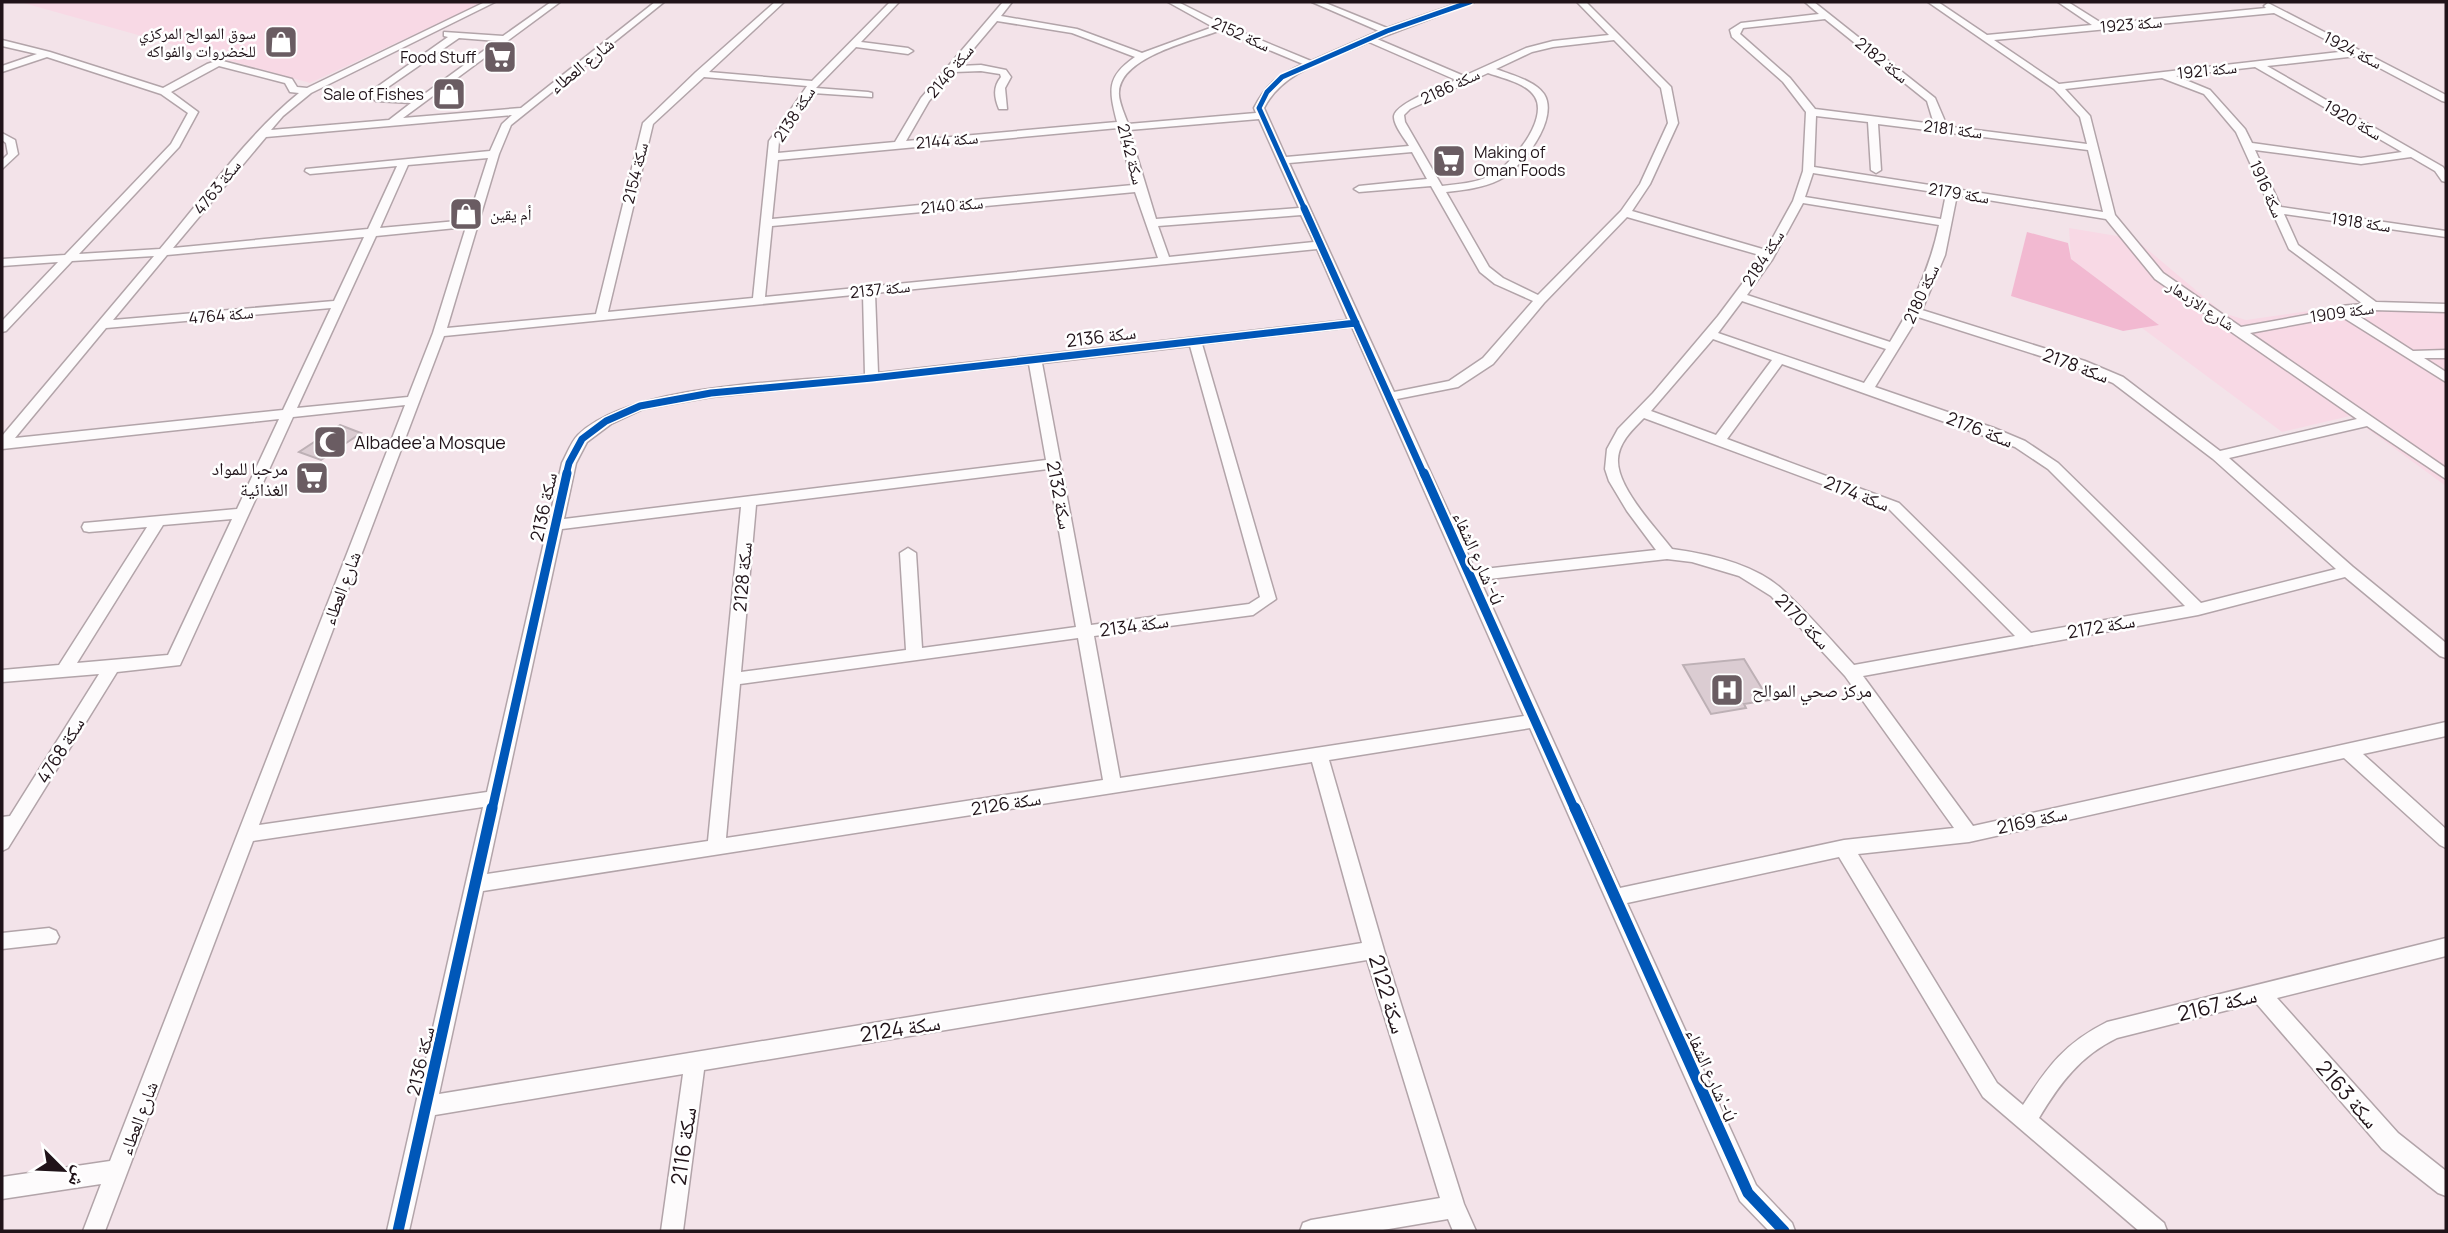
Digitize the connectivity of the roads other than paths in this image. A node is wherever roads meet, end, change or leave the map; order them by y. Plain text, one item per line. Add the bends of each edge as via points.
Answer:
1 (491, 2) edge
2 (556, 2) edge
3 (660, 2) edge
4 (780, 2) edge
5 (895, 2) edge
6 (1008, 2) edge
7 (1172, 2) edge
8 (1317, 2) edge
9 (1470, 2) edge
10 (1581, 2) edge
11 (1809, 2) edge
12 (1932, 2) edge
13 (2062, 2) edge
14 (2260, 2) edge
15 (2276, 10) junction
16 (1827, 16) junction
17 (994, 18) junction
18 (1221, 27) junction
19 (2102, 27) junction
20 (1387, 31) junction
21 (427, 32) junction
22 (457, 35) junction
23 (1616, 37) junction
24 (1987, 38) junction
25 (505, 39) junction
26 (1369, 39) junction
27 (2, 43) edge
28 (853, 44) junction
29 (908, 51) dead end
30 (2358, 53) junction
31 (47, 54) junction
32 (1142, 56) junction
33 (1311, 64) junction
34 (2258, 65) junction
35 (2, 69) edge
36 (951, 69) junction
37 (1487, 69) junction
38 (699, 74) junction
39 (2163, 75) junction
40 (1464, 80) junction
41 (812, 87) junction
42 (2057, 87) junction
43 (308, 91) junction
44 (164, 92) junction
45 (868, 95) dead end
46 (2446, 99) edge
47 (420, 101) junction
48 (1003, 107) dead end
49 (523, 111) junction
50 (1811, 112) junction
51 (1263, 116) junction
52 (1874, 120) junction
53 (390, 123) junction
54 (1123, 125) junction
55 (1939, 127) junction
56 (260, 134) junction
57 (2, 136) edge
58 (899, 144) junction
59 (2248, 146) junction
60 (2095, 148) junction
61 (1415, 149) junction
62 (2412, 154) junction
63 (494, 155) junction
64 (772, 157) junction
65 (1283, 160) junction
66 (404, 163) junction
67 (2, 166) edge
68 (1808, 169) junction
69 (1876, 170) dead end
70 (310, 171) dead end
71 (2446, 179) edge
72 (1437, 186) junction
73 (1139, 188) junction
74 (1359, 190) dead end
75 (1952, 191) junction
76 (1798, 199) junction
77 (2276, 210) junction
78 (1306, 211) junction
79 (1625, 213) junction
80 (2110, 216) junction
81 (473, 223) junction
82 (766, 223) junction
83 (1152, 223) junction
84 (1946, 223) junction
85 (373, 231) junction
86 (2446, 234) edge
87 (1321, 245) junction
88 (164, 252) junction
89 (1769, 254) junction
90 (66, 259) junction
91 (1165, 261) junction
92 (2, 262) edge
93 (869, 290) junction
94 (1738, 296) junction
95 (1540, 300) junction
96 (759, 301) junction
97 (339, 304) junction
98 (2373, 306) junction
99 (2446, 308) edge
100 (2340, 310) junction
101 (1915, 312) junction
102 (600, 317) junction
103 (1356, 323) junction
104 (103, 325) junction
105 (2, 328) edge
106 (2240, 331) junction
107 (439, 333) junction
108 (1710, 334) junction
109 (1195, 341) junction
110 (1893, 347) junction
111 (2446, 354) edge
112 (2410, 355) junction
113 (1780, 358) junction
114 (1035, 360) junction
115 (872, 378) junction
116 (2446, 378) edge
117 (1868, 388) junction
118 (1389, 397) junction
119 (414, 400) junction
120 (1644, 413) junction
121 (289, 414) junction
122 (2368, 421) junction
123 (1719, 441) junction
124 (2, 445) edge
125 (2218, 457) junction
126 (1054, 464) junction
127 (2446, 474) edge
128 (749, 501) junction
129 (243, 513) junction
130 (158, 521) junction
131 (555, 525) junction
132 (89, 527) dead end
133 (908, 553) dead end
134 (1667, 554) junction
135 (2348, 570) junction
136 (1470, 576) junction
137 (2198, 609) junction
138 (1086, 631) junction
139 (2027, 639) junction
140 (2446, 652) edge
141 (914, 655) junction
142 (112, 666) junction
143 (64, 670) junction
144 (1851, 672) junction
145 (2, 676) edge
146 (732, 679) junction
147 (1535, 721) junction
148 (2446, 729) edge
149 (2349, 752) junction
150 (1319, 755) junction
151 (1113, 786) junction
152 (495, 798) junction
153 (8, 824) edge
154 (247, 834) junction
155 (1969, 834) junction
156 (2446, 840) edge
157 (2, 843) edge
158 (716, 848) junction
159 (1844, 848) junction
160 (476, 884) junction
161 (1615, 897) junction
162 (49, 937) dead end
163 (2, 941) edge
164 (2446, 947) edge
165 (1374, 950) junction
166 (2260, 993) junction
167 (695, 1062) junction
168 (426, 1106) junction
169 (2026, 1120) junction
170 (117, 1171) junction
171 (2446, 1185) edge
172 (2, 1188) edge
173 (1454, 1207) junction
174 (94, 1231) edge
175 (398, 1231) edge
176 (672, 1231) edge
177 (1311, 1231) edge
178 (1465, 1231) edge
179 (1784, 1231) edge
180 (2156, 1231) edge

1 - 21 street, سكة 4763
2 - 25 street
3 - 49 street, شارع العطاء
4 - 38 street, سكة 2154
5 - 28 street, سكة 2138
6 - 17 street, سكة 2146
7 - 18 street, سكة 2152
8 - 20 street
9 - 20 street
10 - 23 street
11 - 16 street, سكة 2182
12 - 24 street, شارع الازدهار
13 - 19 street
14 - 15 street, سكة 1924
15 - 19 street, سكة 1923
15 - 30 street, سكة 1924
16 - 50 street via 1735,30 1735,35 1797,89
16 - 55 street, سكة 2182 via 1931,100
17 - 32 street via 1074,31
17 - 36 street, سكة 2146
18 - 32 street, سكة 2142
18 - 33 street, سكة 2152
19 - 24 street, سكة 1923
20 - 26 street
21 - 22 street
21 - 43 street, سكة 4763
22 - 25 street
22 - 47 street via 372,94
23 - 37 street, سكة 2186 via 1536,48
23 - 79 street via 1666,87 1673,123 1645,184
24 - 42 street, شارع الازدهار
25 - 47 street
26 - 33 street
26 - 40 street
27 - 31 street
28 - 29 street
28 - 41 street, سكة 2138
30 - 34 street, سكة 1921
30 - 46 street, سكة 1924
31 - 35 street
31 - 44 street
32 - 54 street, سكة 2142 via 1124,69 1114,92
33 - 51 street via 1282,77 1267,92 1259,108
34 - 39 street, سكة 1921
34 - 62 street, سكة 1920
36 - 48 street via 1003,72 1006,76 998,92
36 - 58 street, سكة 2146 via 925,100
37 - 40 street, سكة 2186
37 - 72 street via 1540,96 1544,103 1540,125 1505,173 1480,184
38 - 41 street
38 - 102 street, سكة 2154 via 648,123
39 - 42 street, سكة 1921
39 - 59 street, سكة 1916 via 2207,92
40 - 61 street, سكة 2186 via 1400,112 1400,122
41 - 45 street
41 - 64 street, سكة 2138 via 774,141
42 - 60 street, شارع الازدهار via 2085,116
43 - 44 street via 293,90 289,81 219,64
43 - 56 street, سكة 4763
44 - 90 street via 193,112 175,145
47 - 53 street
49 - 53 street
49 - 63 street, شارع العطاء via 507,124
50 - 52 street, سكة 2181
50 - 68 street, سكة 2184
51 - 54 street, سكة 2144
51 - 65 street, شارع الشفاء'-ú
52 - 55 street, سكة 2181
52 - 69 street
53 - 56 street
54 - 58 street, سكة 2144
54 - 73 street, سكة 2142
55 - 60 street, سكة 2181
56 - 88 street, سكة 4763
57 - 67 street via 11,142 13,154
58 - 64 street, سكة 2144
59 - 62 street via 2361,161
59 - 77 street, سكة 1916
60 - 80 street, شارع الازدهار
61 - 65 street
61 - 72 street, سكة 2186
62 - 71 street, سكة 1920 via 2439,169
63 - 66 street
63 - 81 street, شارع العطاء
64 - 82 street, سكة 2138
65 - 78 street, شارع الشفاء'-ú
66 - 70 street
66 - 85 street
68 - 75 street, سكة 2179
68 - 76 street, سكة 2184
72 - 74 street
72 - 95 street, سكة 2186 via 1484,269 1500,282
73 - 82 street, سكة 2140
73 - 83 street, سكة 2142
75 - 80 street, سكة 2179
75 - 84 street, سكة 2180
76 - 84 street
76 - 89 street, سكة 2184
77 - 86 street, سكة 1918
77 - 98 street, سكة 1916 via 2293,247
78 - 83 street
78 - 87 street, شارع الشفاء'-ú
79 - 89 street
79 - 95 street
80 - 106 street, شارع الازدهار via 2159,276
81 - 85 street
81 - 107 street, شارع العطاء
82 - 96 street, سكة 2138
83 - 91 street, سكة 2142
84 - 101 street, سكة 2180 via 1939,255
85 - 88 street
85 - 97 street
87 - 91 street, سكة 2137
87 - 103 street, شارع الشفاء'-ú
88 - 90 street
88 - 104 street, سكة 4763
89 - 94 street, سكة 2184
90 - 92 street
90 - 105 street
91 - 93 street, سكة 2137
93 - 96 street, سكة 2137
93 - 115 street
94 - 108 street, سكة 2184
94 - 110 street
95 - 118 street via 1488,360 1453,384
96 - 102 street, سكة 2137
97 - 104 street, سكة 4764
97 - 121 street
98 - 99 street, سكة 1909
98 - 100 street, سكة 1909
100 - 106 street, سكة 1909
100 - 112 street
101 - 110 street, سكة 2180
101 - 125 street, سكة 2178 via 2080,363 2118,380
102 - 107 street, سكة 2137
103 - 109 street, سكة 2136
103 - 118 street, شارع الشفاء'-ú
104 - 124 street, سكة 4763
106 - 122 street, شارع الازدهار
107 - 119 street, شارع العطاء
108 - 113 street, سكة 2176
108 - 120 street, سكة 2184
109 - 114 street, سكة 2136
109 - 138 street, سكة 2134 via 1268,599 1253,609
110 - 117 street, سكة 2180
111 - 112 street
112 - 116 street
113 - 117 street, سكة 2176
113 - 123 street
114 - 115 street, سكة 2136
114 - 126 street, سكة 2132
115 - 131 street, سكة 2136 via 710,393 640,406 606,421 582,439 569,463
117 - 137 street, سكة 2176 via 1989,430 2053,466
118 - 136 street, شارع الشفاء'-ú
119 - 121 street
119 - 154 street, شارع العطاء
120 - 123 street, سكة 2174
120 - 134 street, سكة 2184 via 1619,436 1611,461 1616,482
121 - 124 street
121 - 129 street
122 - 125 street
122 - 127 street, شارع الازدهار
123 - 139 street, سكة 2174 via 1894,506
125 - 135 street, سكة 2178
126 - 128 street
126 - 138 street, سكة 2132
128 - 131 street
128 - 146 street, سكة 2128
129 - 130 street
129 - 142 street via 174,661
130 - 132 street
130 - 143 street
131 - 152 street, سكة 2136
133 - 141 street
134 - 136 street, سكة 2170
134 - 144 street, سكة 2170 via 1744,572 1776,592
135 - 137 street, سكة 2172
135 - 140 street, سكة 2178
136 - 147 street, شارع الشفاء'-ú
137 - 139 street, سكة 2172
138 - 141 street, سكة 2134
138 - 151 street, سكة 2132
139 - 144 street, سكة 2172
141 - 146 street, سكة 2134
142 - 143 street
142 - 153 street, سكة 4768
143 - 145 street
144 - 155 street, سكة 2170
146 - 158 street, سكة 2128
147 - 150 street, سكة 2126
147 - 161 street, شارع الشفاء'-ú
148 - 149 street, سكة 2169
149 - 155 street, سكة 2169
149 - 156 street
150 - 151 street, سكة 2126
150 - 165 street, سكة 2122
151 - 158 street, سكة 2126
152 - 154 street
152 - 160 street, سكة 2136
153 - 157 street, سكة 4768
154 - 170 street, شارع العطاء
155 - 159 street, سكة 2169
158 - 160 street, سكة 2126
159 - 161 street, سكة 2169
159 - 169 street via 1990,1090
160 - 168 street, سكة 2136
161 - 179 street, شارع الشفاء'-ú via 1748,1193
162 - 163 street
164 - 166 street, سكة 2167
165 - 167 street, سكة 2124
165 - 173 street, سكة 2122
166 - 169 street, سكة 2167 via 2114,1029 2087,1041 2061,1064
166 - 171 street, سكة 2163 via 2390,1141
167 - 168 street, سكة 2124
167 - 176 street, سكة 2116
168 - 175 street, سكة 2136
169 - 180 street
170 - 172 street
170 - 174 street, شارع العطاء
173 - 177 street
173 - 178 street, سكة 2122

